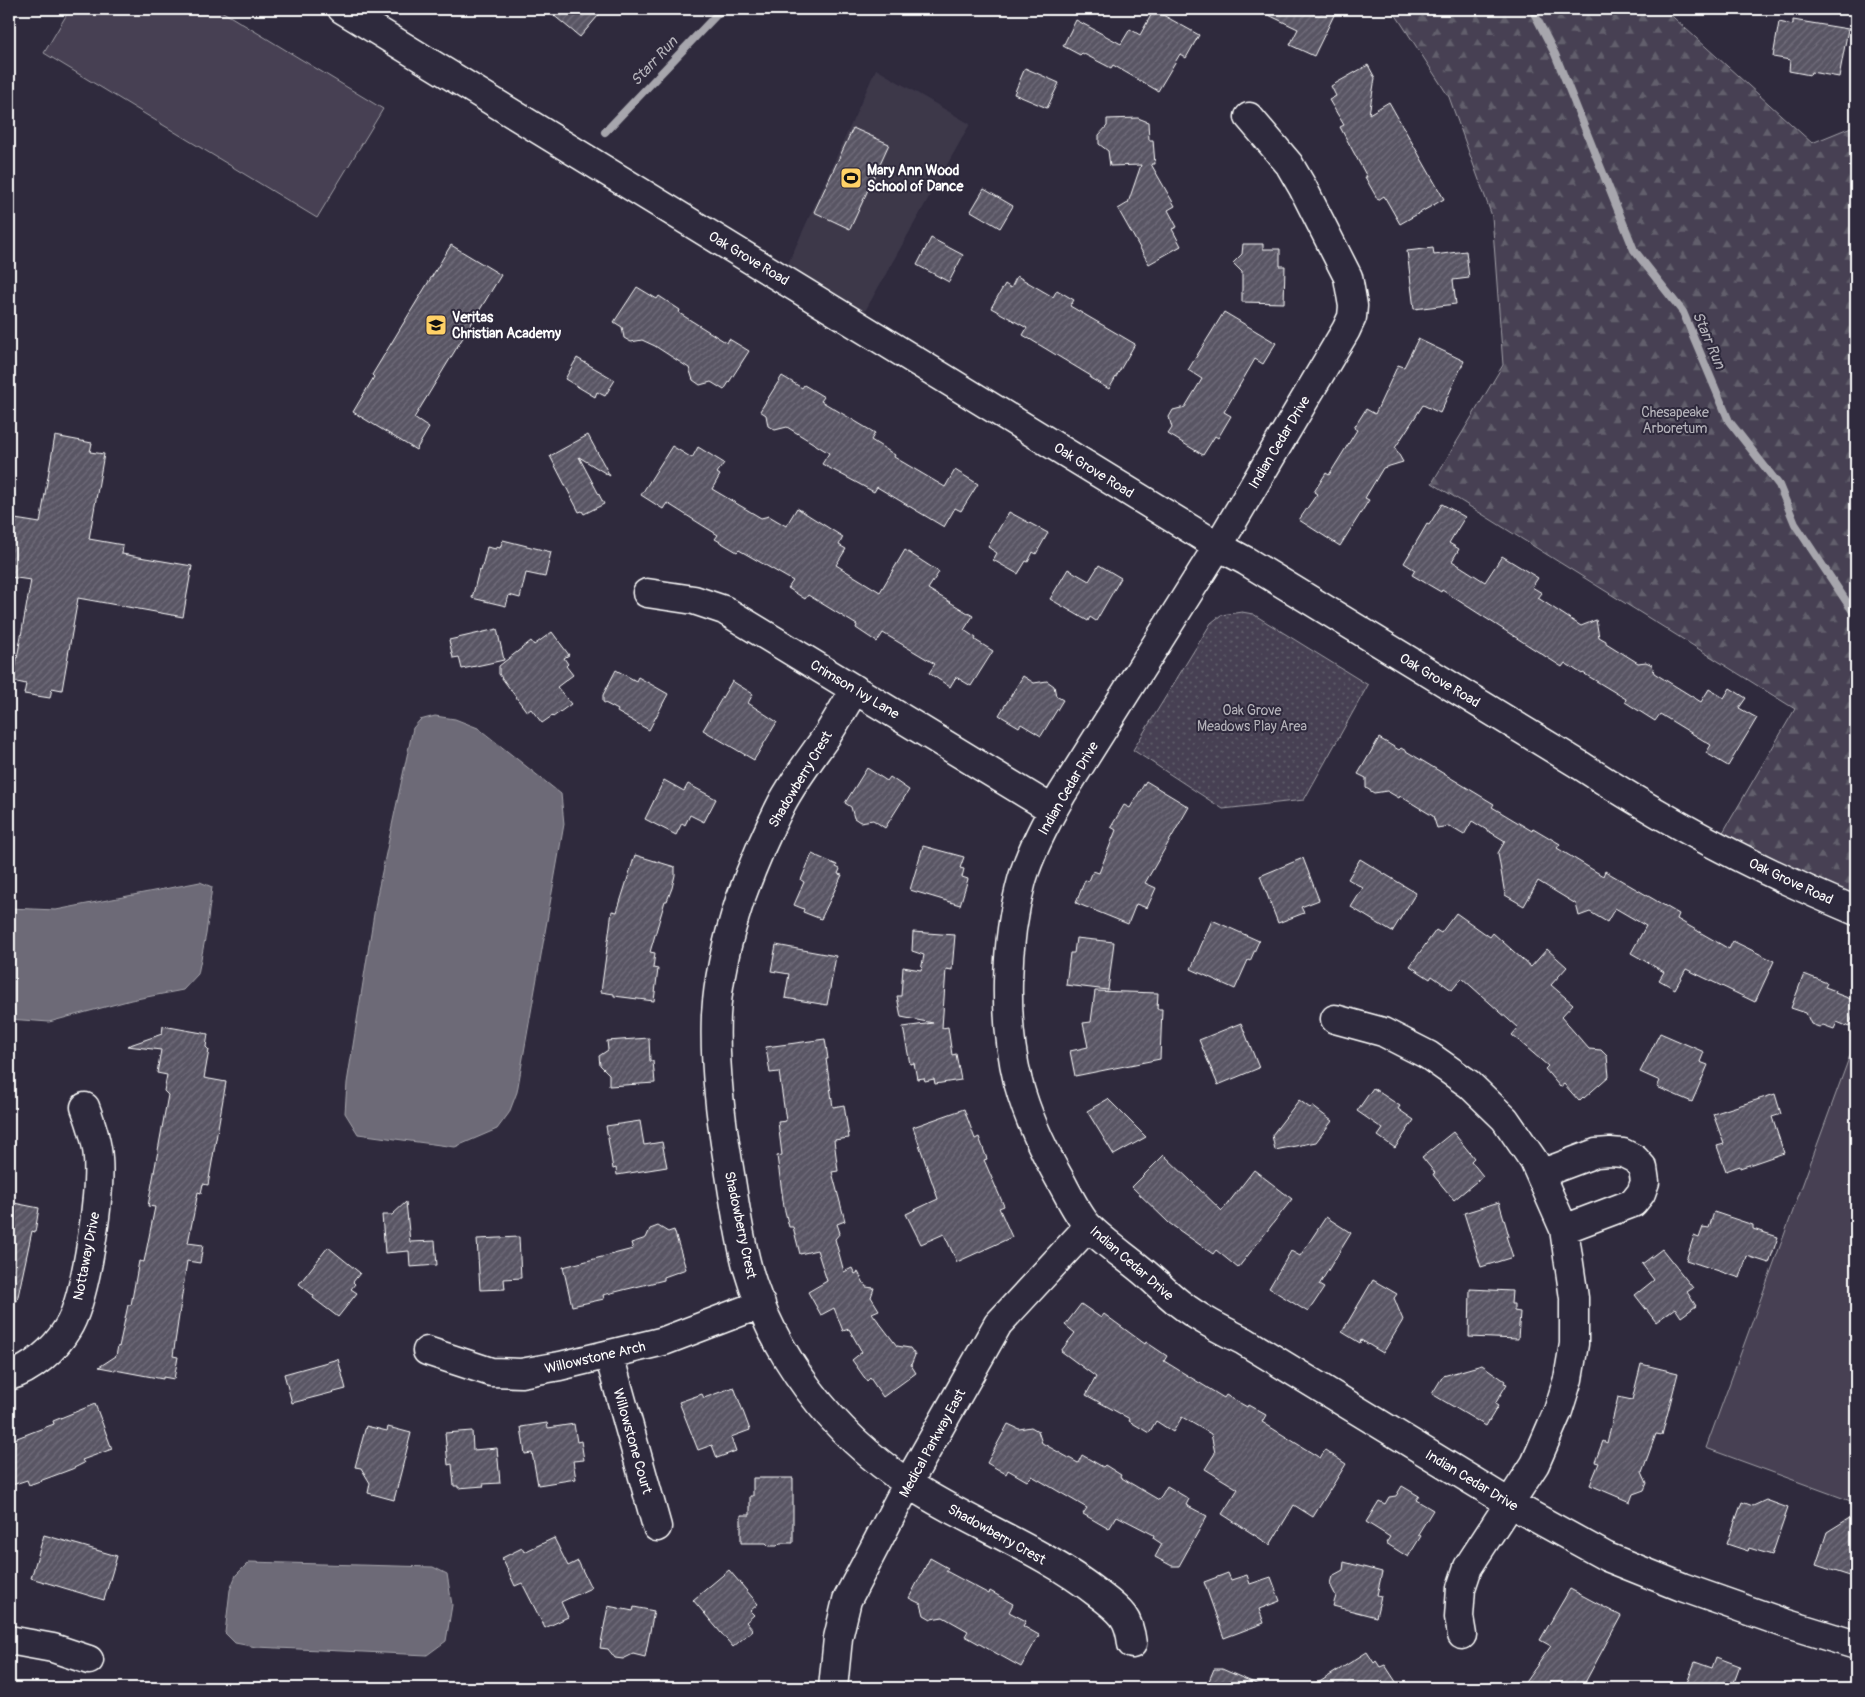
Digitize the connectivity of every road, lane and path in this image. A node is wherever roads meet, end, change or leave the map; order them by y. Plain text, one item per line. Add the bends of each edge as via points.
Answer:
1 (342, 9) edge
2 (1249, 117) dead end
3 (1218, 546) junction
4 (648, 593) dead end
5 (855, 689) junction
6 (1053, 810) junction
7 (1856, 911) edge
8 (1335, 1018) dead end
9 (85, 1107) dead end
10 (1540, 1174) junction
11 (1088, 1227) junction
12 (1564, 1229) junction
13 (761, 1304) junction
14 (427, 1352) dead end
15 (609, 1355) junction
16 (9, 1376) edge
17 (908, 1484) junction
18 (1509, 1502) junction
19 (657, 1527) dead end
20 (1462, 1635) dead end
21 (9, 1640) edge
22 (1132, 1644) dead end
23 (1856, 1645) edge
24 (90, 1660) dead end
25 (833, 1688) edge

1 - 3 street, Oak Grove Road
2 - 3 street, Indian Cedar Drive via 1289,164 1304,188 1348,277 1353,306 1346,330
3 - 6 street, Indian Cedar Drive
3 - 7 street, Oak Grove Road via 1694,834 1792,884
4 - 5 street, Crimson Ivy Lane via 694,600 724,610
5 - 6 street, Crimson Ivy Lane
5 - 13 street, Shadowberry Crest via 783,802 762,845 740,900 720,986 716,1015 716,1064 723,1132 737,1218 748,1267
6 - 11 street, Indian Cedar Drive via 1022,880 1012,928 1009,1012 1014,1060 1034,1128
8 - 10 street via 1383,1032 1428,1055 1469,1084 1505,1119
9 - 16 street, Nottaway Drive via 98,1157 99,1188 76,1310 55,1345 40,1359
10 - 12 street
10 - 12 street via 1596,1153 1610,1152 1623,1153 1643,1168 1645,1182 1642,1193 1633,1203
11 - 17 street, Medical Parkway East via 998,1324
11 - 18 street, Indian Cedar Drive via 1179,1303
12 - 18 street via 1574,1298 1574,1344 1568,1379 1550,1433
13 - 15 street, Willowstone Arch via 664,1341
13 - 17 street, Shadowberry Crest via 776,1338 806,1388 823,1409 861,1448
14 - 15 street, Willowstone Arch via 492,1372 521,1373
15 - 19 street, Willowstone Court
17 - 22 street, Shadowberry Crest via 1075,1576 1125,1618
17 - 25 street, Medical Parkway East via 846,1600
18 - 20 street via 1468,1567 1461,1588 1459,1616
18 - 23 street, Indian Cedar Drive via 1632,1568 1784,1623
21 - 24 street via 52,1648

